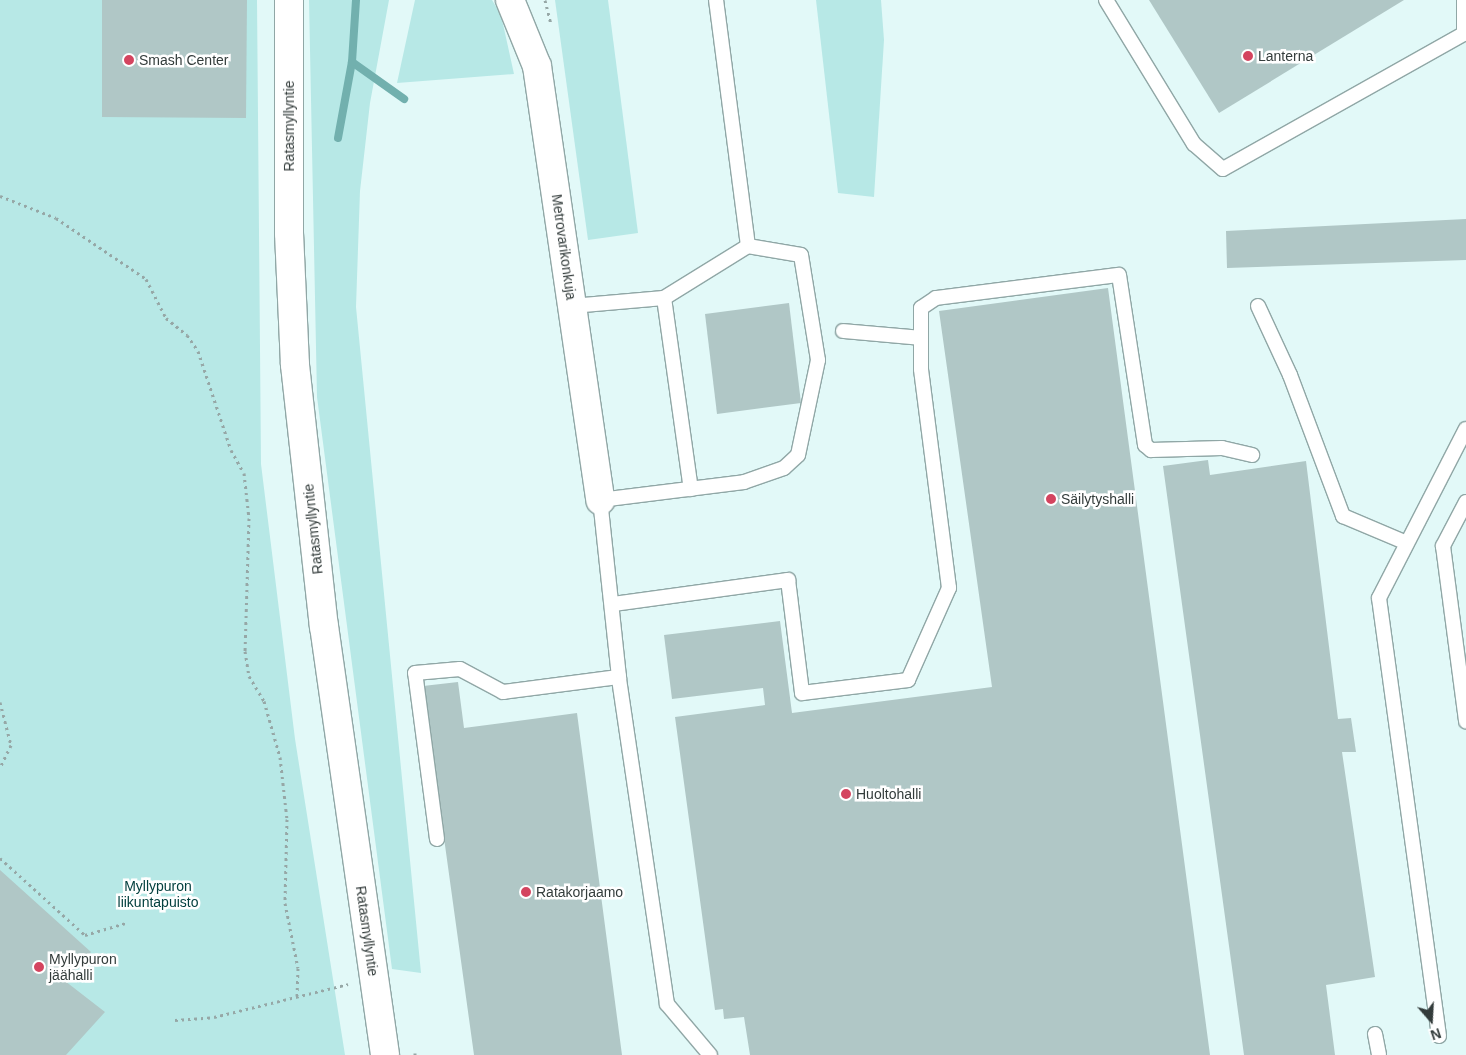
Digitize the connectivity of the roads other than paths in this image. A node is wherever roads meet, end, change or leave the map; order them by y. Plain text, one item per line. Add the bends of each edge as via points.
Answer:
1 (289, 0) edge
2 (510, 0) edge
3 (716, 0) edge
4 (1106, 0) edge
5 (1464, 0) edge
6 (748, 246) junction
7 (664, 298) junction
8 (572, 306) junction
9 (1258, 306) dead end
10 (843, 331) dead end
11 (921, 338) junction
12 (1466, 429) edge
13 (1252, 455) dead end
14 (692, 488) junction
15 (600, 500) junction
16 (1466, 502) edge
17 (1407, 543) junction
18 (613, 604) junction
19 (619, 677) junction
20 (1466, 722) edge
21 (437, 840) dead end
22 (1375, 1034) dead end
23 (1439, 1036) dead end
24 (385, 1055) edge
25 (710, 1055) edge
26 (1379, 1055) edge

1 - 24 street, Ratasmyllyntie via 289,234 295,365 324,626
2 - 8 street, Metrovarikonkuja via 537,66
3 - 6 lane
4 - 5 lane via 1194,144 1224,169 1464,34
6 - 7 lane
6 - 14 lane via 801,254 818,360 798,455 784,468 744,482
7 - 8 lane
7 - 14 lane
8 - 15 street, Metrovarikonkuja
9 - 17 lane via 1303,408 1343,516
10 - 11 lane
11 - 13 lane via 921,308 936,298 1119,275 1144,445 1151,450 1222,448
11 - 18 lane via 949,588 908,680 802,693 788,580
12 - 17 lane
14 - 15 lane
15 - 18 lane
16 - 20 lane via 1442,546
17 - 23 lane via 1379,598
18 - 19 lane
19 - 21 lane via 503,692 460,669 414,673
19 - 25 lane via 667,1004
22 - 26 lane

